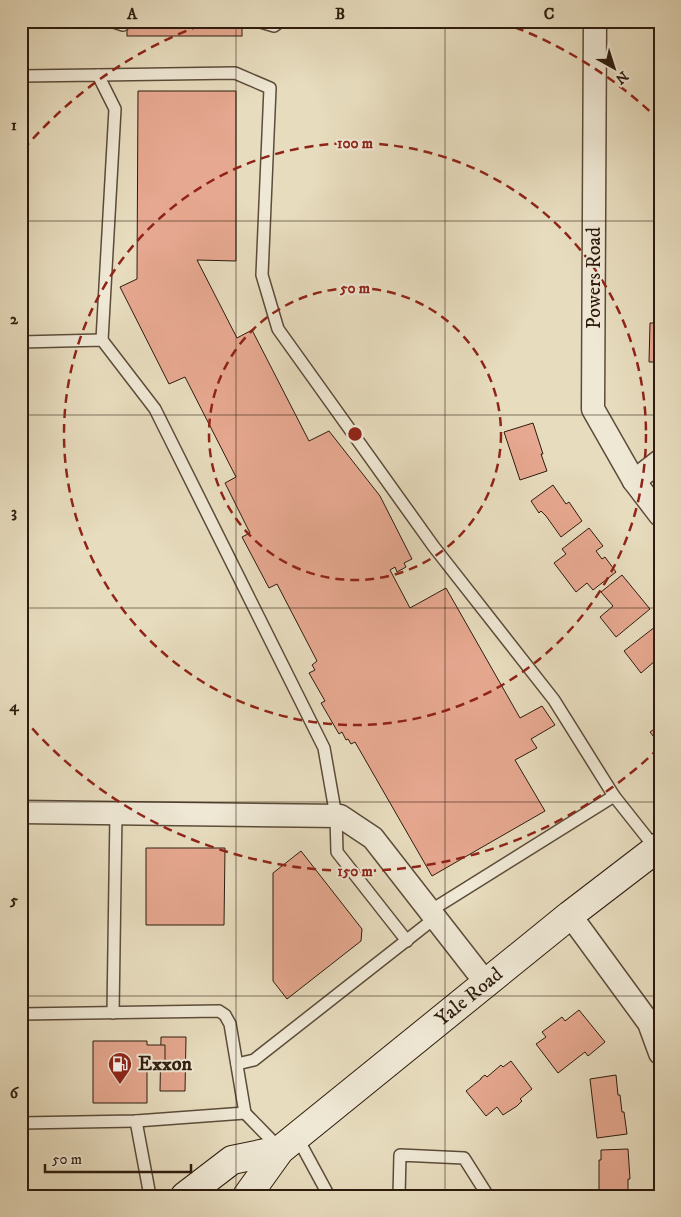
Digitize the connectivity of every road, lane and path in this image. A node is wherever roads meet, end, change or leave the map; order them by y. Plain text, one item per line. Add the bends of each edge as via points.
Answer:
1 (111, 21) edge
2 (258, 21) edge
3 (282, 21) edge
4 (596, 21) edge
5 (123, 26) dead end
6 (98, 75) junction
7 (21, 76) edge
8 (102, 340) junction
9 (21, 342) edge
10 (660, 461) edge
11 (634, 481) junction
12 (660, 515) edge
13 (614, 796) junction
14 (21, 812) edge
15 (116, 813) junction
16 (336, 816) junction
17 (658, 848) edge
18 (433, 914) junction
19 (570, 915) junction
20 (407, 941) junction
21 (486, 982) junction
22 (113, 1013) junction
23 (21, 1014) edge
24 (660, 1053) edge
25 (236, 1064) junction
26 (245, 1113) junction
27 (136, 1122) junction
28 (21, 1123) edge
29 (288, 1143) junction
30 (150, 1196) edge
31 (185, 1196) edge
32 (247, 1196) edge
33 (329, 1196) edge
34 (399, 1196) edge
35 (488, 1196) edge

1 - 5 lane
2 - 3 lane via 274,26
4 - 11 street, Powers Road via 593,409
6 - 7 lane
6 - 8 lane via 115,109
6 - 13 lane via 235,74 270,88 262,275 278,329 434,547 554,700
8 - 9 lane
8 - 16 lane via 155,409 324,748
10 - 11 street
11 - 12 street, Powers Road
13 - 17 lane
13 - 18 lane
14 - 15 street
15 - 16 street
15 - 22 lane
16 - 18 street via 373,838
16 - 20 lane via 337,852
17 - 19 main road, Yale Road
18 - 20 lane
18 - 21 street
19 - 21 main road, Yale Road
19 - 24 street via 649,1023
20 - 25 lane via 254,1060
21 - 29 main road, Yale Road
22 - 23 lane
22 - 25 lane via 220,1011 230,1024
25 - 26 lane
26 - 27 lane
26 - 29 lane
27 - 28 lane
27 - 30 lane
29 - 31 main road, Yale Road via 232,1160
29 - 32 main road, Yale Road
29 - 33 lane
34 - 35 lane via 400,1155 464,1158

